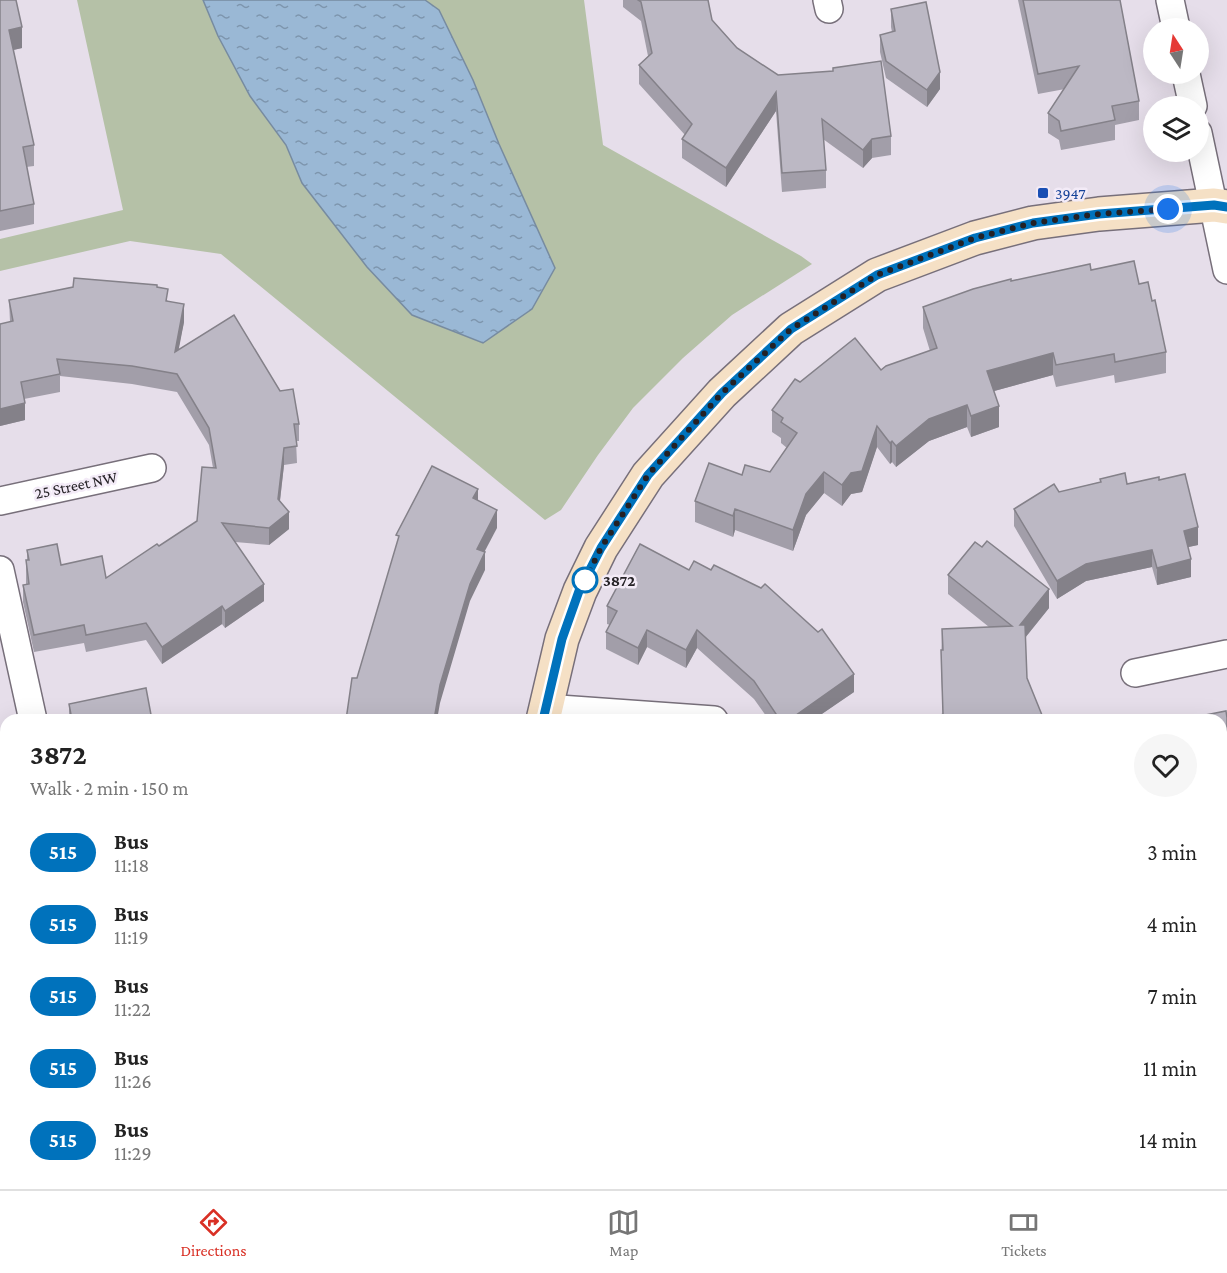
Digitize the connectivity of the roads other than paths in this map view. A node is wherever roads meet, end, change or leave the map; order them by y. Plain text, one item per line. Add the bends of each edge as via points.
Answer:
1 (1170, 0) edge
2 (1174, 18) edge
3 (1207, 162) edge
4 (1220, 206) edge
5 (1227, 270) edge
6 (152, 468) dead end
7 (0, 501) edge
8 (0, 570) edge
9 (1227, 654) edge
10 (1136, 673) dead end
11 (32, 714) edge
12 (544, 714) edge

1 - 2 street
3 - 4 street
4 - 5 street
4 - 12 street via 1099,214 1033,223 975,238 877,275 791,329 722,393 648,475 601,548 579,591 562,639
6 - 7 street, 25 Street NW
8 - 11 street
9 - 10 street

